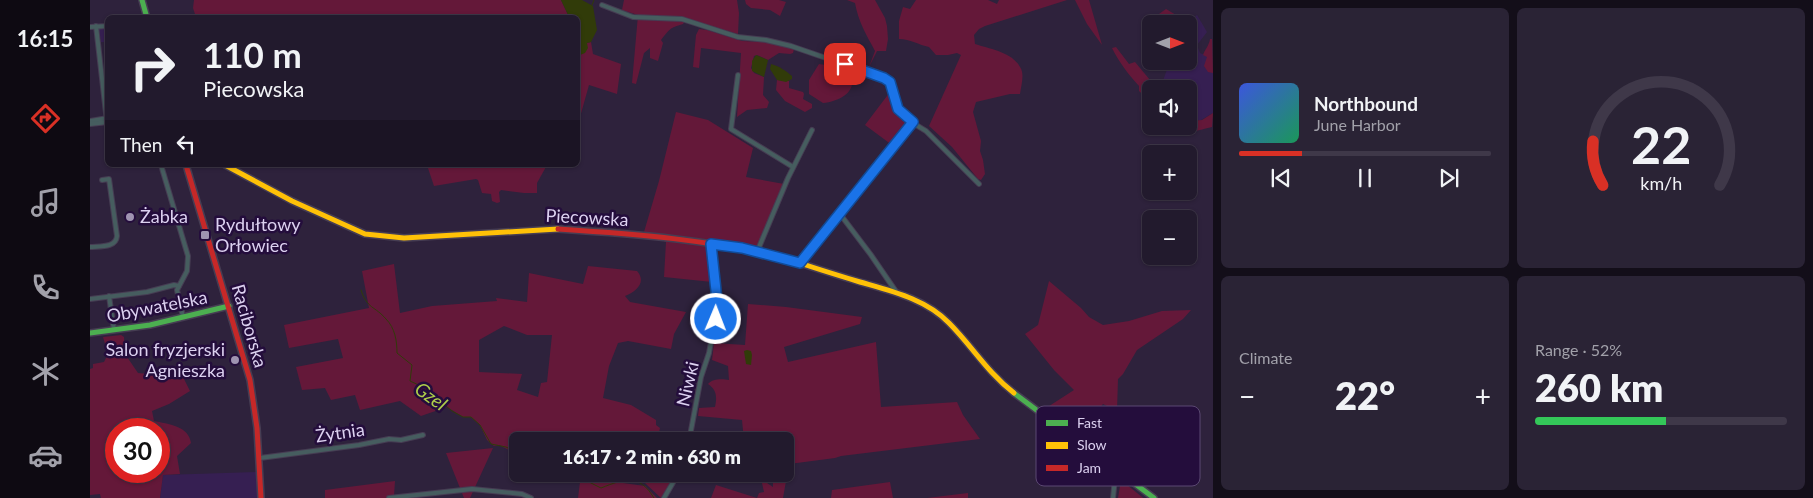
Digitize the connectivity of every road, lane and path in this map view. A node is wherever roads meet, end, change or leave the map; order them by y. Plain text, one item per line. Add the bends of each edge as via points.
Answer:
1 (142, 0) edge
2 (602, 5) dead end
3 (146, 15) edge
4 (96, 26) junction
5 (105, 26) edge
6 (90, 27) edge
7 (738, 75) dead end
8 (105, 103) edge
9 (105, 120) edge
10 (90, 122) edge
11 (913, 122) junction
12 (812, 130) dead end
13 (162, 167) edge
14 (187, 167) edge
15 (234, 167) edge
16 (793, 167) junction
17 (102, 180) dead end
18 (979, 184) dead end
19 (840, 214) junction
20 (711, 244) junction
21 (90, 247) edge
22 (757, 252) junction
23 (800, 263) junction
24 (179, 286) junction
25 (897, 293) junction
26 (109, 296) junction
27 (90, 299) edge
28 (229, 306) junction
29 (182, 317) junction
30 (114, 330) junction
31 (90, 333) edge
32 (1036, 409) edge
33 (692, 432) edge
34 (423, 435) dead end
35 (260, 458) junction
36 (673, 482) edge
37 (1138, 486) edge
38 (261, 498) edge
39 (390, 498) edge
40 (530, 498) edge
41 (664, 498) edge
42 (1154, 498) edge

1 - 3 street
2 - 11 street via 633,17 682,19 738,37 791,46 875,74 890,82 898,109
4 - 5 street
4 - 6 street
4 - 8 street
7 - 16 street via 731,129
9 - 10 street
11 - 18 street
11 - 19 street
12 - 16 street
13 - 24 street via 188,256 187,271
14 - 28 street, Raciborska
15 - 20 street, Piecowska via 336,222 382,237 556,229 636,234
16 - 22 street
17 - 21 street via 109,179 117,241
19 - 23 street
19 - 25 street
20 - 22 street, Piecowska
20 - 33 street, Niwki via 717,308
22 - 23 street, Piecowska
23 - 25 street, Piecowska
24 - 26 street
24 - 29 street
25 - 32 street, Piecowska via 928,306 950,322 1001,383
26 - 27 street
26 - 30 street
28 - 29 street, Obywatelska
28 - 35 street, Raciborska via 250,380
29 - 30 street, Obywatelska
30 - 31 street, Obywatelska
34 - 35 street, Żytnia
35 - 38 street, Raciborska
36 - 41 street
37 - 42 street, Piecowska
39 - 40 street via 472,489 522,494

